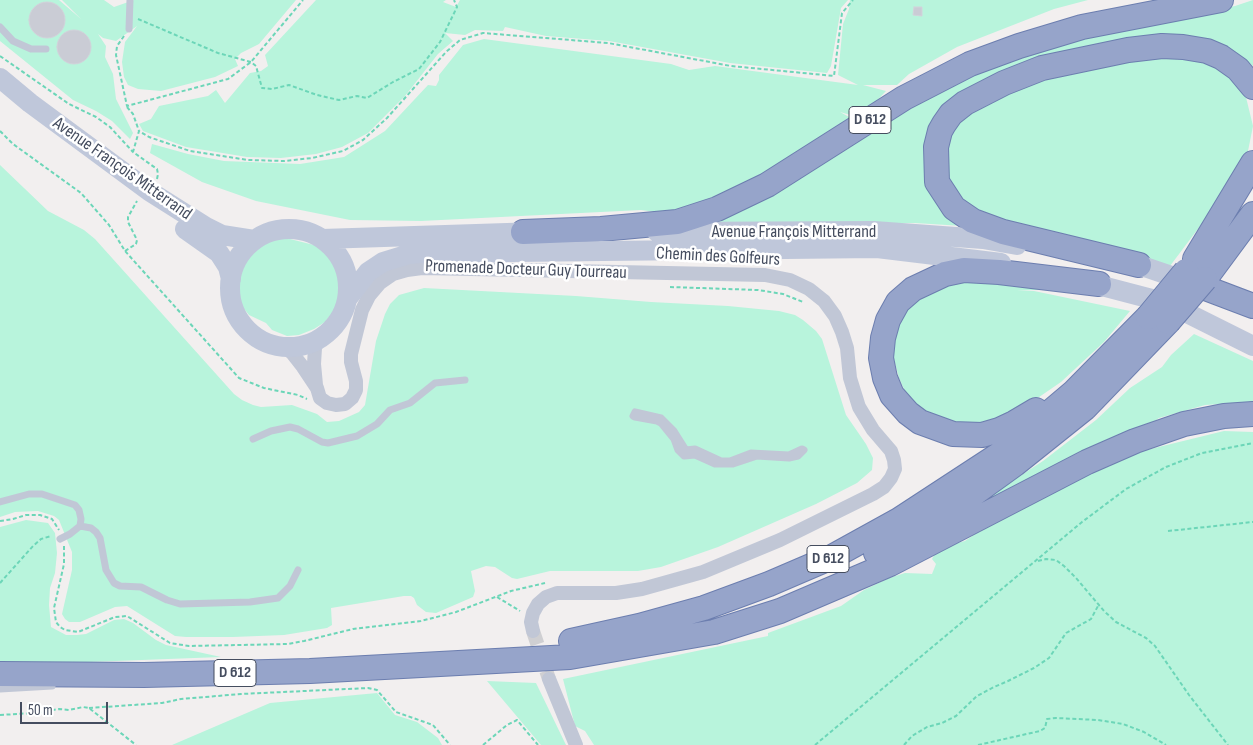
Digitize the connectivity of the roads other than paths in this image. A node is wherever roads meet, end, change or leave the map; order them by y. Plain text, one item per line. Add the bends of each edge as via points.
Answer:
1 (130, 0) edge
2 (1221, 0) edge
3 (0, 27) edge
4 (129, 29) road end
5 (46, 49) dead end
6 (0, 78) edge
7 (1253, 87) edge
8 (0, 94) edge
9 (1253, 163) edge
10 (1253, 183) edge
11 (1253, 214) edge
12 (523, 232) junction
13 (1253, 238) edge
14 (322, 239) junction
15 (254, 240) junction
16 (1139, 265) junction
17 (1193, 272) junction
18 (230, 279) junction
19 (1099, 284) junction
20 (348, 298) junction
21 (1253, 306) edge
22 (1253, 312) edge
23 (1158, 319) junction
24 (1128, 339) junction
25 (318, 340) junction
26 (1253, 346) edge
27 (284, 347) junction
28 (465, 380) dead end
29 (317, 388) junction
30 (634, 412) joint
31 (1253, 414) edge
32 (253, 439) dead end
33 (0, 502) edge
34 (80, 526) junction
35 (60, 538) road end
36 (298, 570) dead end
37 (532, 631) tunnel mouth
38 (646, 643) junction
39 (469, 662) junction
40 (0, 674) edge
41 (144, 675) junction
42 (549, 679) tunnel mouth
43 (80, 683) dead end
44 (62, 685) dead end
45 (0, 689) edge
46 (576, 745) edge

1 - 4 lane
2 - 12 highway, D 612 via 1082,27 970,64 904,98 767,185 717,209 677,222
3 - 5 lane via 13,41 31,50
6 - 15 main road, Avenue François Mitterrand via 149,191 222,235
7 - 16 highway via 1238,69 1208,51 1176,46 1128,50 1042,68 1004,83 965,103 944,124 936,147 937,182 954,208 973,221 1003,232
8 - 18 main road, Avenue François Mitterrand via 138,199 220,253
9 - 17 highway, D 612
10 - 17 highway, D 612
11 - 17 highway, D 612
12 - 14 main road, Avenue François Mitterrand
12 - 16 main road, Avenue François Mitterrand via 874,231 983,239
13 - 17 highway, D 612 via 1232,263
14 - 15 main road via 299,230 276,231
14 - 20 main road via 337,254 347,275
15 - 18 main road via 239,257
16 - 17 main road, Avenue François Mitterrand
17 - 21 highway
17 - 22 main road, Avenue François Mitterrand
17 - 23 highway, D 612, bridge
18 - 27 main road via 231,302 241,323 258,338
19 - 20 main road, Avenue François Mitterrand via 988,260 877,248 420,253 383,262 368,272
19 - 24 highway, D 612 via 964,270 927,281 898,302 888,320 882,358 892,395 920,422 953,434 982,435 1014,423 1059,396
19 - 26 main road, Avenue François Mitterrand via 1168,303
20 - 25 main road via 340,319
23 - 24 highway, D 612
23 - 38 highway, D 612 via 1085,408 1015,464 936,519 839,572 774,601 712,624
24 - 39 highway, D 612 via 1074,392 1003,452 899,520 832,557 704,608 639,626
25 - 27 main road via 302,346
25 - 29 street via 314,364
27 - 29 street, Chemin des Golfeurs via 298,360
28 - 32 lane via 435,383 410,403 390,410 377,424 357,436 328,444 290,427
29 - 37 street, Chemin des Golfeurs via 320,398 327,403 345,404 352,398 356,381 351,362 362,310 368,296 380,283 406,270 764,274 790,280 824,301 842,332 859,407 894,460 895,469 884,487 780,540 703,572 642,589 616,593 557,593 546,597 533,614
30 - 30 lane via 661,418 686,450 695,449 721,461 751,453 789,455 804,450 789,458 756,456 733,464 715,464 695,455 684,456 658,421 635,417
31 - 38 highway, D 612 via 1184,424 1135,441 1087,462 890,564 780,611 714,632
33 - 34 lane via 42,494 75,505 79,510
34 - 35 lane
34 - 36 lane via 91,528 100,538 106,570 114,583 141,587 180,604 278,598 290,586
38 - 39 highway, D 612 via 570,657
39 - 41 highway, D 612 via 310,671
40 - 41 highway, D 612
41 - 43 lane
42 - 46 street
44 - 45 lane

